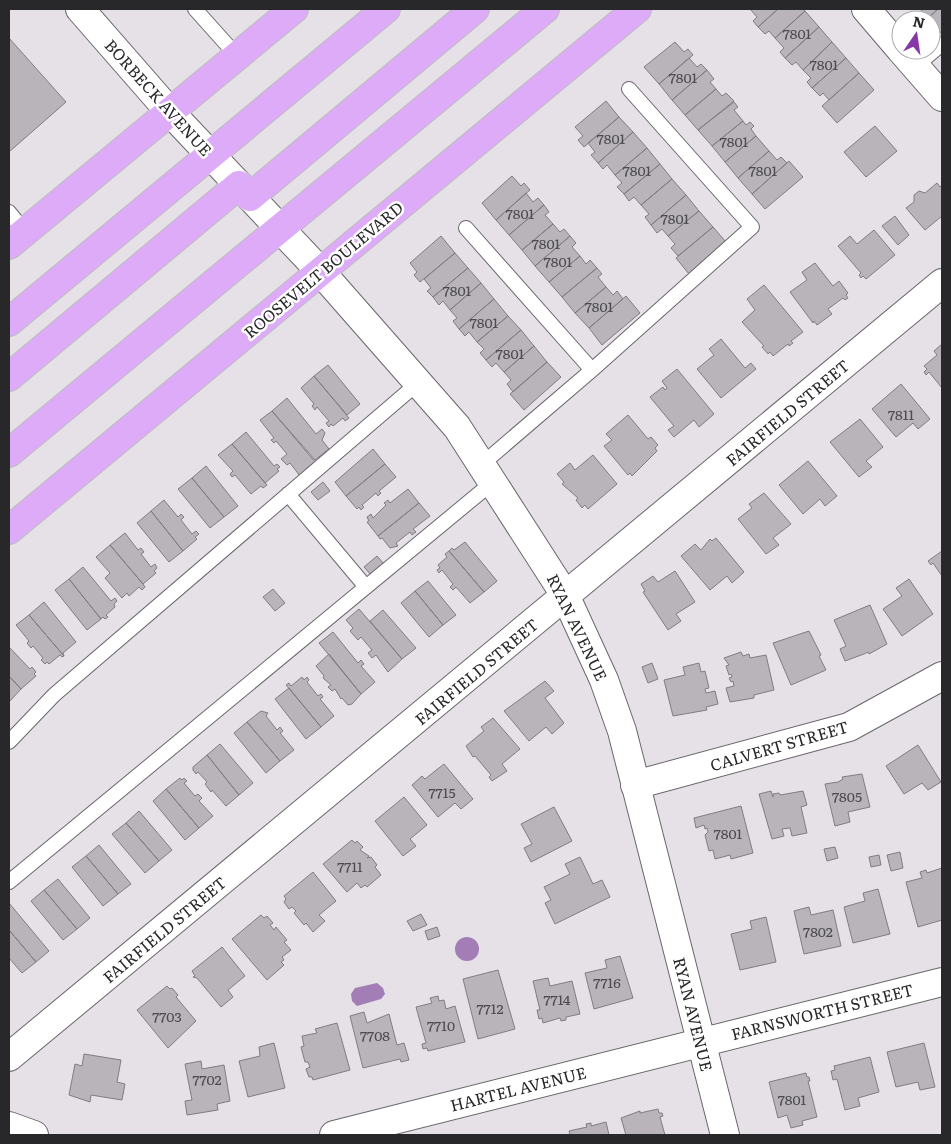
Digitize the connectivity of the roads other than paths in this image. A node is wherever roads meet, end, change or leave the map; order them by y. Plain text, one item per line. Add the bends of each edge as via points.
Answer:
1 (80, 9) edge
2 (195, 9) edge
3 (294, 9) edge
4 (386, 9) edge
5 (475, 9) edge
6 (545, 9) edge
7 (637, 9) edge
8 (866, 9) edge
9 (942, 44) edge
10 (237, 56) junction
11 (922, 70) edge
12 (629, 89) dead end
13 (170, 112) junction
14 (210, 154) junction
15 (244, 191) junction
16 (466, 228) dead end
17 (14, 229) edge
18 (280, 229) junction
19 (320, 271) junction
20 (942, 283) edge
21 (9, 322) edge
22 (592, 370) junction
23 (9, 377) edge
24 (418, 383) junction
25 (9, 453) edge
26 (487, 473) junction
27 (288, 494) junction
28 (9, 530) edge
29 (366, 587) junction
30 (565, 595) junction
31 (942, 676) edge
32 (9, 742) edge
33 (636, 785) junction
34 (9, 882) edge
35 (942, 982) edge
36 (702, 1041) junction
37 (9, 1057) edge
38 (9, 1126) edge
39 (34, 1135) edge
40 (334, 1135) edge
41 (725, 1135) edge

1 - 13 street, BORBECK AVENUE
2 - 10 lane
3 - 10 highway
4 - 14 highway
5 - 15 highway
6 - 18 highway
7 - 19 highway, ROOSEVELT BOULEVARD
8 - 11 street
9 - 11 lane
10 - 13 highway
12 - 22 lane via 752,227
13 - 14 street, BORBECK AVENUE
13 - 17 highway
14 - 15 street, BORBECK AVENUE
14 - 21 highway
15 - 18 street, RYAN AVENUE
15 - 23 highway
16 - 22 lane
18 - 19 street, RYAN AVENUE
18 - 25 highway
19 - 24 street, RYAN AVENUE
19 - 28 highway, ROOSEVELT BOULEVARD
20 - 30 street, FAIRFIELD STREET
22 - 26 lane
24 - 26 street, RYAN AVENUE via 457,427
24 - 27 lane
26 - 29 lane
26 - 30 street, RYAN AVENUE
27 - 29 lane
27 - 32 lane via 54,695
29 - 34 lane
30 - 33 street, RYAN AVENUE via 604,680
30 - 37 street, FAIRFIELD STREET
31 - 33 street, CALVERT STREET via 849,727
33 - 36 street, RYAN AVENUE
35 - 36 street, FARNSWORTH STREET
36 - 40 street, HARTEL AVENUE
36 - 41 street, RYAN AVENUE
38 - 39 street

